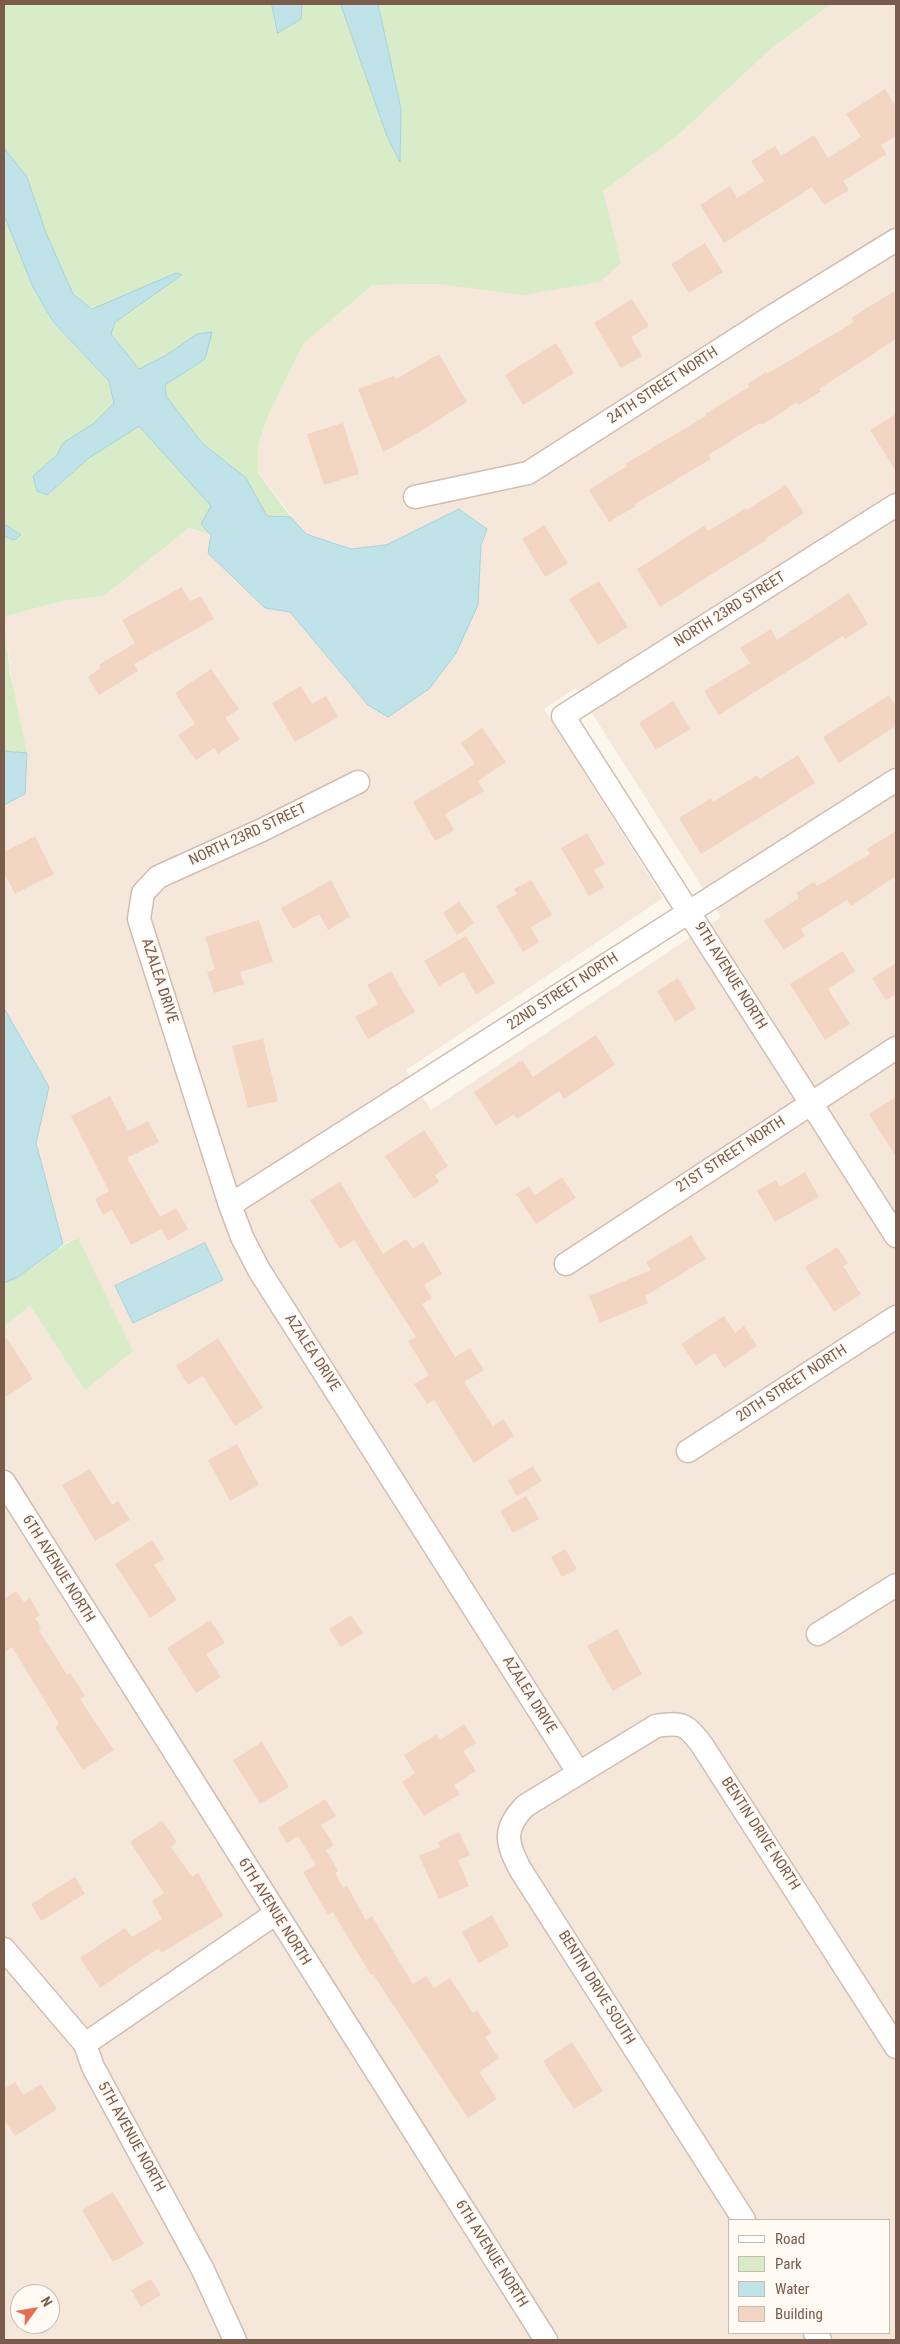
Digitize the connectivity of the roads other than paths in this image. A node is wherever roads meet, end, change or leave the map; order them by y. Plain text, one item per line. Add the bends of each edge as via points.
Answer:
1 (896, 240) edge
2 (416, 497) dead end
3 (896, 505) edge
4 (563, 716) joint
5 (896, 780) edge
6 (358, 782) dead end
7 (142, 893) joint
8 (689, 912) junction
9 (896, 1048) edge
10 (810, 1103) junction
11 (230, 1205) junction
12 (896, 1236) edge
13 (566, 1264) dead end
14 (896, 1318) edge
15 (688, 1451) dead end
16 (4, 1482) edge
17 (896, 1585) edge
18 (818, 1634) dead end
19 (578, 1772) junction
20 (275, 1914) junction
21 (4, 1949) edge
22 (85, 2044) junction
23 (896, 2047) edge
24 (743, 2219) edge
25 (235, 2340) edge
26 (546, 2340) edge

1 - 2 street, 24TH STREET NORTH via 528,473
3 - 4 street, NORTH 23RD STREET
4 - 8 street, 9TH AVENUE NORTH
5 - 8 street, 22ND STREET NORTH
6 - 7 street, NORTH 23RD STREET via 158,877
7 - 11 street, AZALEA DRIVE via 139,919
8 - 10 street, 9TH AVENUE NORTH
8 - 11 street, 22ND STREET NORTH
9 - 10 street, 21ST STREET NORTH
10 - 12 street, 9TH AVENUE NORTH
10 - 13 street, 21ST STREET NORTH
11 - 19 street, AZALEA DRIVE via 259,1270
14 - 15 street, 20TH STREET NORTH
16 - 20 street, 6TH AVENUE NORTH
17 - 18 street
19 - 23 street, BENTIN DRIVE NORTH via 656,1726 671,1723 688,1727
19 - 24 street, BENTIN DRIVE SOUTH via 525,1806 513,1818 508,1835 510,1850
20 - 22 street
20 - 26 street, 6TH AVENUE NORTH
21 - 22 street, 5TH AVENUE NORTH
22 - 25 street, 5TH AVENUE NORTH via 93,2067 202,2270

